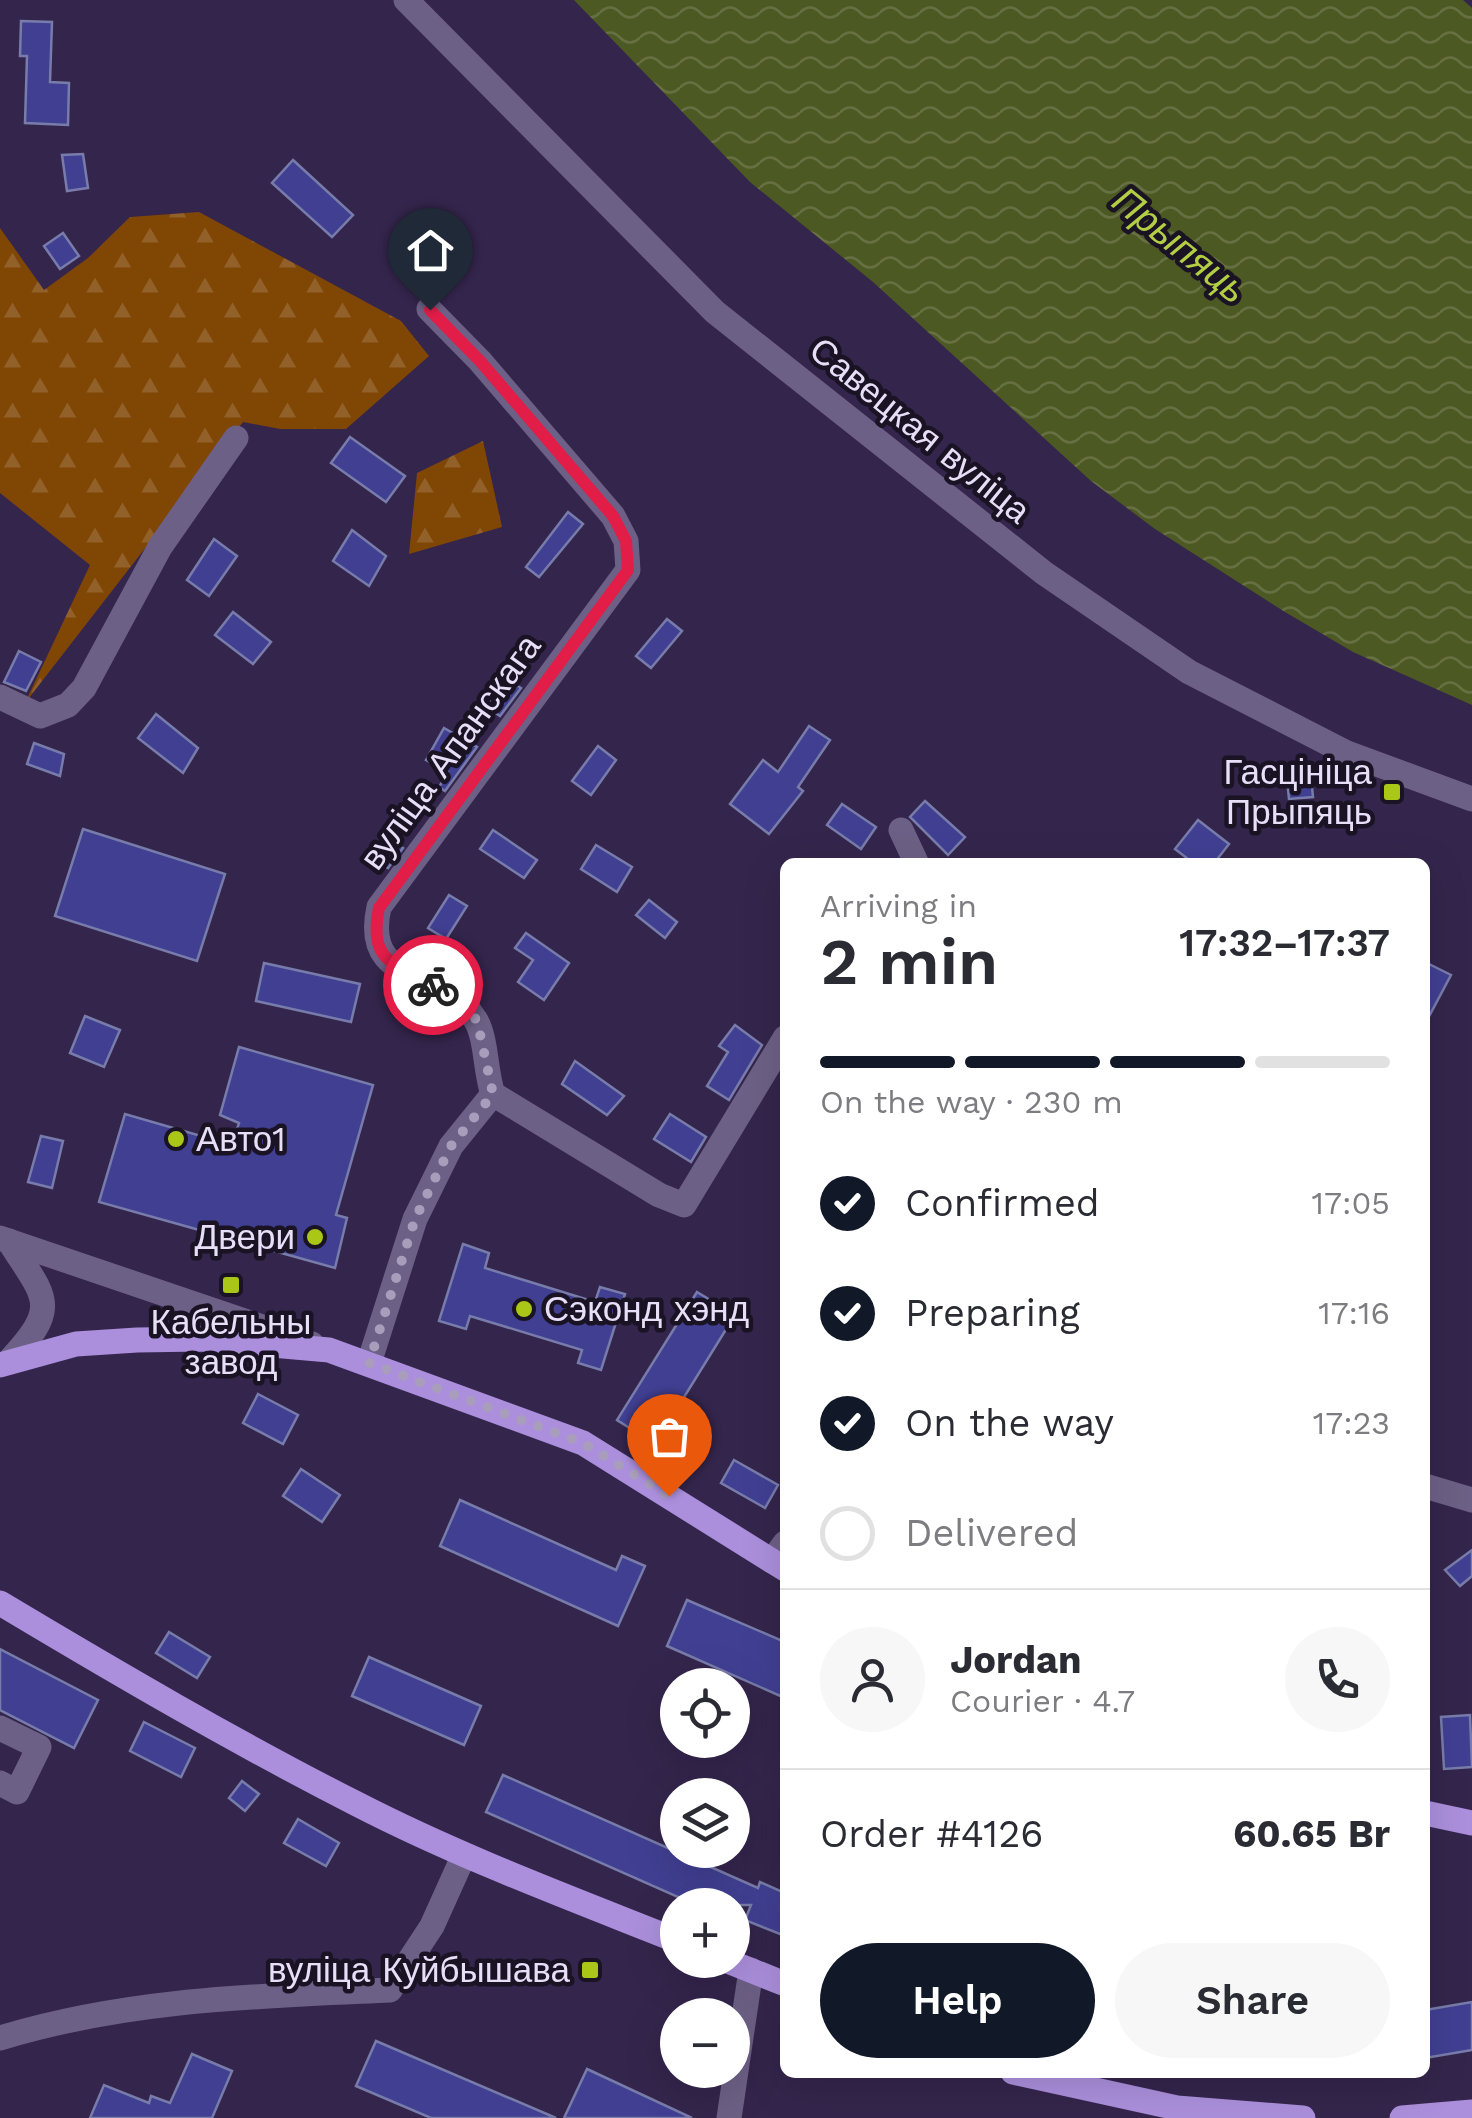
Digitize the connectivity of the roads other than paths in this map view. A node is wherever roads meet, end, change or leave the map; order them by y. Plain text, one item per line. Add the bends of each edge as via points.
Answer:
1 (406, 0) edge
2 (430, 310) dead end
3 (236, 438) dead end
4 (0, 697) edge
5 (1472, 799) edge
6 (902, 830) dead end
7 (914, 858) edge
8 (780, 1046) edge
9 (493, 1094) junction
10 (4, 1240) edge
11 (329, 1350) junction
12 (6, 1362) edge
13 (369, 1363) junction
14 (1430, 1487) edge
15 (1472, 1500) edge
16 (780, 1557) edge
17 (0, 1602) edge
18 (0, 1728) edge
19 (0, 1783) edge
20 (1430, 1814) edge
21 (1472, 1822) edge
22 (464, 1855) junction
23 (660, 1934) edge
24 (751, 1970) joint
25 (780, 1982) edge
26 (0, 2038) edge
27 (1040, 2078) edge
28 (1472, 2112) edge
29 (728, 2118) edge
30 (1303, 2118) edge
31 (1402, 2118) edge

1 - 5 street, Савецкая вуліца via 715,312 1044,573 1189,672 1346,753
2 - 9 street, вуліца Апанскага via 613,516 629,555 628,570 379,908 373,935 383,958 448,993 477,1020
3 - 4 street via 160,547 84,688 68,705 40,716
6 - 7 street
8 - 9 street via 684,1204
9 - 13 street via 451,1146 415,1219
10 - 11 street
10 - 12 street via 43,1300 41,1327
11 - 12 main road via 137,1340 76,1344
11 - 13 main road
13 - 16 main road via 583,1443
14 - 15 street
17 - 22 main road via 356,1804
18 - 19 street via 39,1746 17,1792
20 - 21 main road
22 - 23 main road
22 - 26 street via 432,1926 390,1990 206,1998
24 - 25 main road
24 - 29 street
27 - 30 main road via 1177,2108
28 - 31 main road

